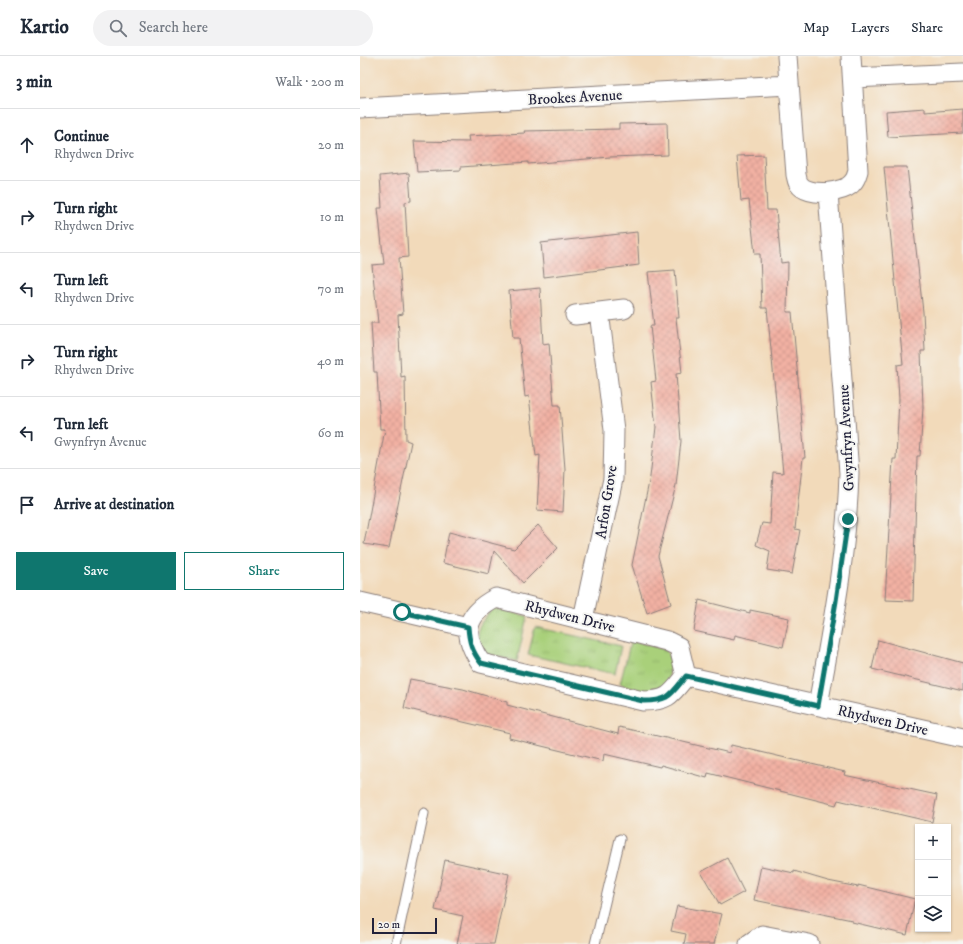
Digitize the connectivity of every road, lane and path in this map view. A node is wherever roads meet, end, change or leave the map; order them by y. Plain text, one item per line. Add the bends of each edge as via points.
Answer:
1 (787, 56) edge
2 (851, 56) edge
3 (963, 73) edge
4 (853, 78) junction
5 (789, 85) junction
6 (360, 108) edge
7 (828, 193) junction
8 (624, 309) dead end
9 (599, 312) junction
10 (575, 315) dead end
11 (360, 602) edge
12 (583, 619) junction
13 (468, 627) junction
14 (686, 676) junction
15 (818, 706) junction
16 (963, 738) edge
17 (424, 813) dead end
18 (620, 839) dead end
19 (396, 944) edge
20 (595, 944) edge
21 (749, 944) edge
22 (809, 944) edge

1 - 5 street
2 - 4 street
3 - 4 street
4 - 7 street via 858,171 853,183
5 - 6 street, Brookes Avenue
5 - 7 street via 799,185 807,191
7 - 15 street, Gwynfryn Avenue via 849,473 848,519
8 - 9 street
9 - 10 street
9 - 12 street, Arfon Grove via 614,430 613,479
11 - 13 street
12 - 13 street, Rhydwen Drive via 496,598 475,613
12 - 14 street, Rhydwen Drive via 667,641 679,647
13 - 14 street via 468,640 481,663 643,701 660,701 673,693
14 - 15 street, Rhydwen Drive
15 - 16 street, Rhydwen Drive
17 - 19 lane
18 - 20 lane
21 - 22 street via 762,935

